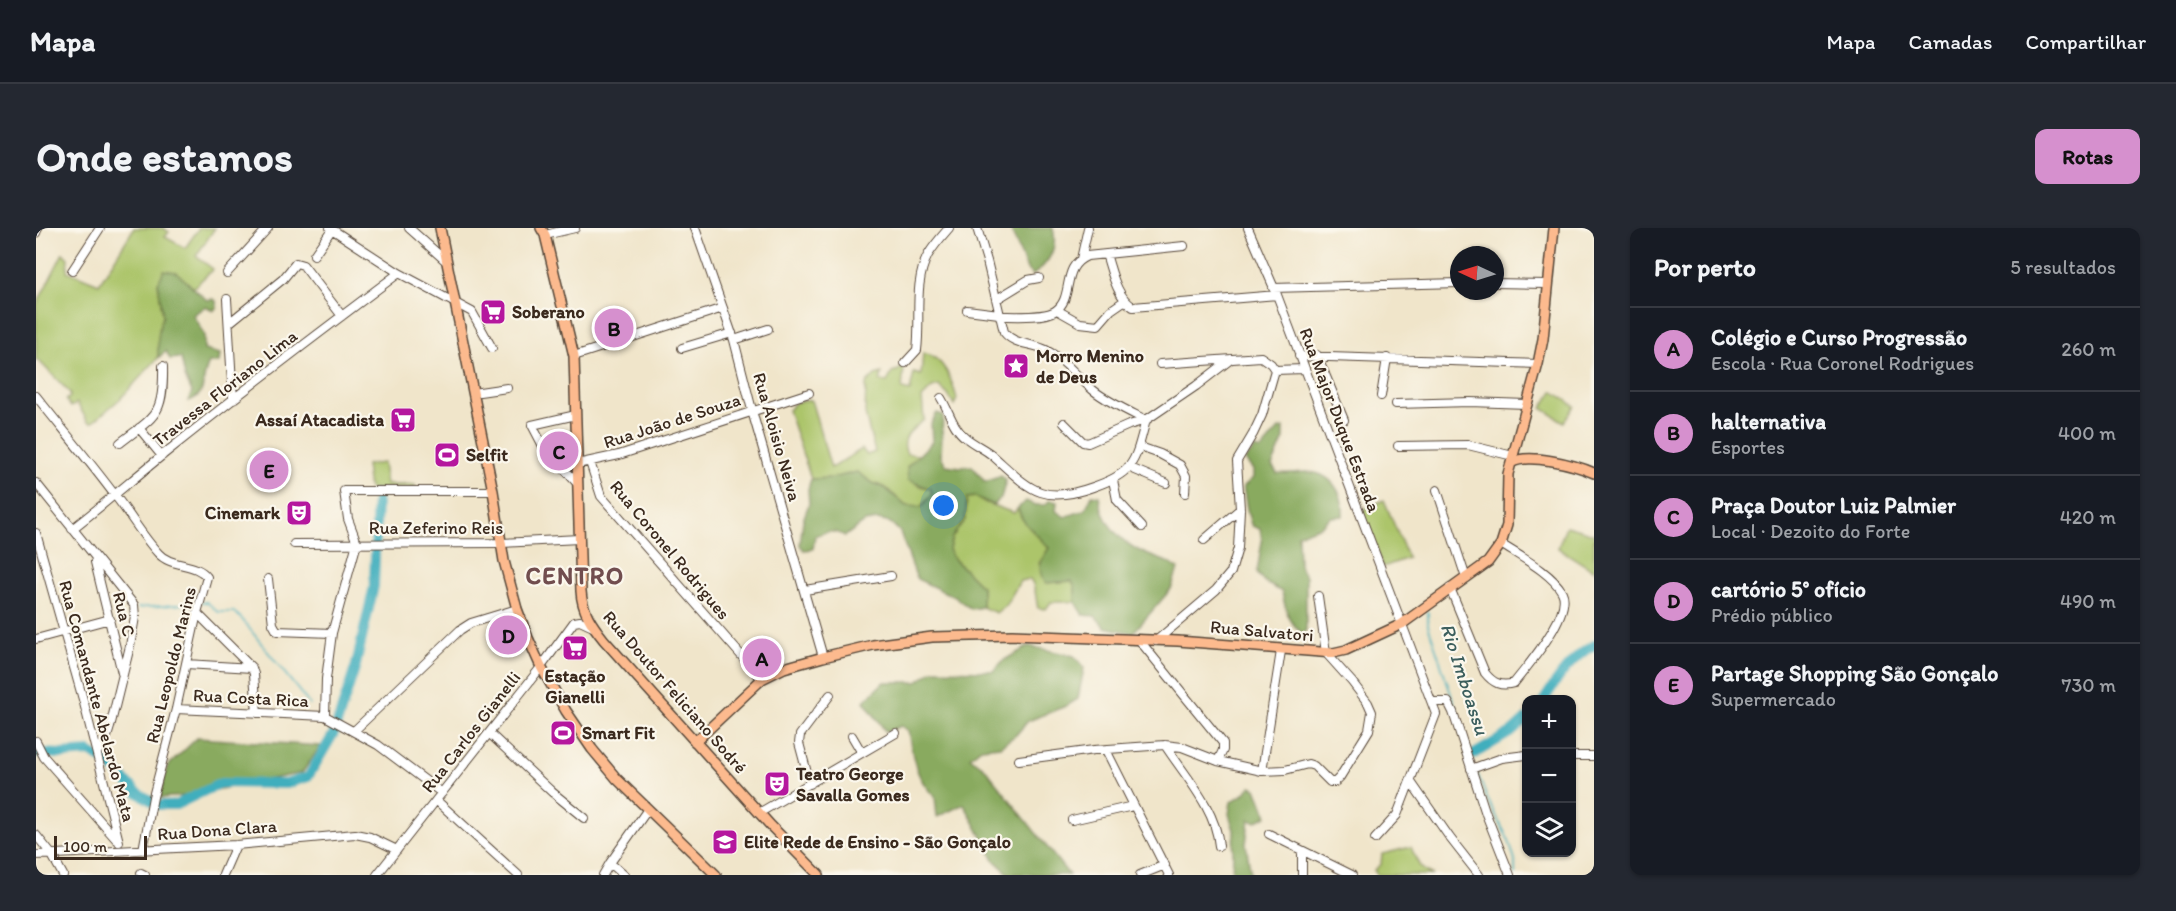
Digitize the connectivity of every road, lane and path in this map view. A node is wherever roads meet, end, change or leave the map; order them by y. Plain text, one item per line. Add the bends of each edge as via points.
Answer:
1 (38, 228) edge
2 (100, 228) edge
3 (268, 228) edge
4 (409, 228) edge
5 (440, 228) edge
6 (575, 228) edge
7 (695, 228) edge
8 (949, 228) edge
9 (976, 228) edge
10 (1088, 228) edge
11 (1554, 228) edge
12 (331, 229) edge
13 (1251, 230) edge
14 (543, 232) edge
15 (36, 233) edge
16 (1184, 246) dead end
17 (1106, 254) junction
18 (314, 255) dead end
19 (1081, 259) junction
20 (447, 262) junction
21 (72, 271) dead end
22 (227, 273) dead end
23 (399, 273) junction
24 (1039, 278) dead end
25 (1450, 283) edge
26 (1504, 283) edge
27 (1547, 284) junction
28 (1275, 291) junction
29 (227, 298) dead end
30 (997, 299) junction
31 (1124, 301) junction
32 (455, 304) junction
33 (723, 308) junction
34 (967, 310) dead end
35 (1057, 310) junction
36 (342, 315) junction
37 (999, 315) junction
38 (229, 323) junction
39 (768, 329) dead end
40 (733, 337) junction
41 (492, 348) dead end
42 (682, 348) dead end
43 (1317, 355) junction
44 (574, 356) junction
45 (1299, 356) junction
46 (1231, 358) junction
47 (1388, 358) junction
48 (905, 363) dead end
49 (1160, 364) dead end
50 (1538, 364) junction
51 (163, 366) dead end
52 (1304, 369) junction
53 (1275, 370) junction
54 (507, 388) dead end
55 (473, 393) junction
56 (809, 393) dead end
57 (36, 396) edge
58 (1381, 396) dead end
59 (941, 398) dead end
60 (232, 400) junction
61 (1396, 404) dead end
62 (1527, 404) junction
63 (752, 411) junction
64 (576, 415) junction
65 (1146, 420) junction
66 (1344, 420) dead end
67 (1064, 423) dead end
68 (139, 428) junction
69 (120, 443) dead end
70 (1398, 446) dead end
71 (1140, 447) junction
72 (162, 456) junction
73 (1515, 456) junction
74 (590, 462) junction
75 (577, 464) junction
76 (1128, 467) junction
77 (1594, 472) edge
78 (1113, 480) junction
79 (36, 483) edge
80 (578, 483) junction
81 (1166, 483) dead end
82 (1437, 490) dead end
83 (493, 491) junction
84 (1185, 493) dead end
85 (116, 496) junction
86 (1240, 509) junction
87 (1142, 527) dead end
88 (72, 529) junction
89 (36, 533) edge
90 (579, 540) junction
91 (1204, 540) dead end
92 (357, 543) junction
93 (501, 543) junction
94 (294, 544) dead end
95 (1501, 544) junction
96 (94, 558) junction
97 (891, 576) dead end
98 (1466, 578) junction
99 (268, 579) dead end
100 (1450, 588) junction
101 (805, 590) junction
102 (1318, 597) dead end
103 (518, 609) junction
104 (197, 613) junction
105 (110, 619) junction
106 (1402, 624) junction
107 (593, 627) junction
108 (64, 631) junction
109 (332, 633) junction
110 (36, 639) edge
111 (1140, 641) junction
112 (1156, 641) junction
113 (1281, 651) junction
114 (1326, 653) junction
115 (823, 657) junction
116 (186, 664) junction
117 (541, 667) junction
118 (252, 668) junction
119 (123, 677) junction
120 (762, 679) junction
121 (830, 695) dead end
122 (1433, 702) junction
123 (176, 709) junction
124 (1453, 712) junction
125 (257, 713) junction
126 (1436, 714) junction
127 (327, 717) junction
128 (351, 729) junction
129 (489, 733) junction
130 (896, 733) dead end
131 (852, 736) dead end
132 (36, 741) edge
133 (694, 742) junction
134 (1165, 746) junction
135 (1106, 750) junction
136 (862, 753) junction
137 (98, 755) junction
138 (1522, 755) edge
139 (1576, 756) edge
140 (1594, 756) edge
141 (1019, 760) dead end
142 (1218, 761) junction
143 (1475, 767) junction
144 (1262, 771) junction
145 (1411, 782) junction
146 (810, 784) junction
147 (442, 793) junction
148 (436, 800) junction
149 (1133, 806) junction
150 (648, 810) junction
151 (759, 813) junction
152 (584, 818) dead end
153 (1072, 820) dead end
154 (1269, 834) dead end
155 (36, 835) edge
156 (1375, 839) dead end
157 (119, 842) junction
158 (236, 845) junction
159 (1219, 846) dead end
160 (143, 850) junction
161 (397, 850) junction
162 (120, 851) junction
163 (1302, 851) junction
164 (36, 855) edge
165 (52, 855) junction
166 (610, 863) junction
167 (1165, 865) junction
168 (63, 875) edge
169 (223, 875) edge
170 (377, 875) edge
171 (518, 875) edge
172 (603, 875) edge
173 (624, 875) edge
174 (716, 875) edge
175 (819, 875) edge
176 (1140, 875) edge
177 (1169, 875) edge
178 (1302, 875) edge
179 (1352, 875) edge
180 (1479, 875) edge
181 (1510, 875) edge

1 - 15 street
2 - 21 street
3 - 22 street
4 - 20 street
5 - 20 main road
6 - 14 street
7 - 33 street, Rua Aloisio Neiva
8 - 48 street via 928,255 922,270 917,350
9 - 30 street
10 - 19 street
11 - 27 main road, Rua Salvatori
12 - 18 street
12 - 23 street
13 - 28 street, Rua Major Duque Estrada
14 - 44 main road, Rua Doutor Feliciano Sodré
16 - 17 street
17 - 19 street
17 - 31 street
19 - 35 street via 1070,274
20 - 32 main road
23 - 32 street
23 - 36 street, Travessa Floriano Lima
24 - 30 street via 1028,280
25 - 28 street
26 - 27 street
27 - 50 main road, Rua Salvatori
28 - 31 street via 1139,308
28 - 45 street, Rua Major Duque Estrada
29 - 38 street
30 - 37 street
31 - 35 street via 1098,325 1080,323
32 - 41 street via 472,312
32 - 55 main road
33 - 40 street, Rua Aloisio Neiva
33 - 44 street
34 - 37 street
35 - 37 street
36 - 38 street via 303,265 297,263 277,285
36 - 60 street, Travessa Floriano Lima
37 - 65 street via 1009,339 1050,352 1094,391
38 - 60 street
39 - 40 street
40 - 42 street
40 - 63 street, Rua Aloisio Neiva
43 - 45 street
43 - 47 street
43 - 66 street
44 - 64 main road, Rua Doutor Feliciano Sodré
45 - 52 street, Rua Major Duque Estrada
46 - 49 street
46 - 53 street via 1261,357
46 - 65 street
47 - 50 street
47 - 58 street
50 - 62 main road, Rua Salvatori
51 - 68 street via 161,405 153,418
52 - 53 street
52 - 106 street, Rua Major Duque Estrada
53 - 86 street via 1262,416 1237,460
54 - 55 street
55 - 83 main road
56 - 63 street, Rua João de Souza
57 - 85 street
59 - 78 street via 965,437 1038,491 1065,496
60 - 72 street, Travessa Floriano Lima
61 - 62 street
62 - 73 main road, Rua Salvatori
63 - 74 street, Rua João de Souza
63 - 101 street, Rua Aloisio Neiva
64 - 75 main road, Rua Doutor Feliciano Sodré
64 - 80 street via 532,425 543,446
65 - 67 street via 1089,443
65 - 71 street
68 - 69 street
68 - 72 street
70 - 73 street via 1468,445
71 - 76 street
71 - 84 street via 1180,465 1186,476
72 - 85 street, Travessa Floriano Lima
73 - 77 main road
73 - 95 main road, Rua Salvatori
74 - 75 street, Rua João de Souza
74 - 120 street, Rua Coronel Rodrigues via 601,496
75 - 80 main road, Rua Doutor Feliciano Sodré
76 - 78 street
76 - 81 street
78 - 87 street via 1117,500
79 - 88 street
80 - 90 main road, Rua Doutor Feliciano Sodré
82 - 98 street
83 - 92 street via 344,491
83 - 93 main road
85 - 88 street, Travessa Floriano Lima
85 - 104 street, Rua Leopoldo Marins via 165,560 207,577
86 - 91 street
86 - 112 street via 1238,548 1231,572 1216,590
88 - 96 street
89 - 108 street, Rua Comandante Abelardo Mata
90 - 93 street, Rua Zeferino Reis
90 - 107 main road, Rua Doutor Feliciano Sodré via 581,598
92 - 93 street, Rua Zeferino Reis
92 - 94 street, Rua Zeferino Reis
92 - 109 street
93 - 103 main road
95 - 98 main road, Rua Salvatori via 1488,562
95 - 100 street via 1554,582 1564,599 1560,619 1514,683 1492,682 1485,673
96 - 105 street, Rua C
96 - 119 street via 129,598 135,611
97 - 101 street
98 - 100 main road, Rua Salvatori
99 - 109 street via 277,631
100 - 106 main road, Rua Salvatori
101 - 115 street, Rua Aloisio Neiva
102 - 114 street
103 - 117 main road
103 - 128 street via 460,630
104 - 116 street, Rua Leopoldo Marins
104 - 118 street
105 - 108 street
105 - 119 street, Rua C
106 - 114 main road, Rua Salvatori via 1346,650
106 - 122 street, Rua Major Duque Estrada
107 - 117 street, Rua Carlos Gianelli via 574,622
107 - 133 main road, Rua Doutor Feliciano Sodré
108 - 110 street
108 - 137 street, Rua Comandante Abelardo Mata
109 - 127 street via 326,679
111 - 112 main road, Rua Salvatori
111 - 115 main road, Rua Salvatori via 1012,635 932,637
111 - 142 street via 1223,743
112 - 113 main road, Rua Salvatori
113 - 114 main road, Rua Salvatori
113 - 144 street
114 - 144 street via 1368,703 1372,712 1369,730 1335,782 1308,764 1285,771
115 - 120 main road, Rua Salvatori
116 - 118 street
116 - 123 street, Rua Leopoldo Marins
117 - 129 street, Rua Carlos Gianelli
117 - 150 main road via 591,749
118 - 125 street
119 - 137 street via 106,740
120 - 133 main road, Rua Salvatori
121 - 146 street via 800,735
122 - 124 street via 1448,702
122 - 126 street, Rua Major Duque Estrada
123 - 125 street, Rua Costa Rica
123 - 160 street, Rua Leopoldo Marins
124 - 126 street
124 - 143 street
125 - 127 street, Rua Costa Rica
126 - 145 street
127 - 128 street
128 - 147 street
129 - 147 street, Rua Carlos Gianelli
129 - 152 street
130 - 136 street
131 - 136 street
132 - 157 street
133 - 151 main road, Rua Doutor Feliciano Sodré
134 - 135 street
134 - 142 street via 1182,747
134 - 159 street via 1207,808
135 - 141 street
135 - 149 street
136 - 146 street
137 - 157 street, Rua Comandante Abelardo Mata
138 - 143 street
139 - 140 street
142 - 144 street
143 - 181 street
145 - 156 street via 1397,815
145 - 180 street
146 - 151 street
147 - 148 street, Rua Carlos Gianelli
148 - 161 street, Rua Carlos Gianelli
148 - 171 street
149 - 153 street
149 - 167 street
150 - 166 street
150 - 174 main road
151 - 175 main road, Rua Doutor Feliciano Sodré
154 - 163 street
155 - 165 street
157 - 162 street, Rua Comandante Abelardo Mata
158 - 160 street, Rua Dona Clara
158 - 161 street, Rua Dona Clara via 355,834
158 - 169 street
160 - 162 street, Rua Dona Clara
161 - 170 street, Rua Carlos Gianelli
162 - 165 street, Rua Dona Clara
163 - 178 street
163 - 179 street
164 - 165 street, Rua Dona Clara
165 - 168 street
166 - 172 street
166 - 173 street
167 - 176 street
167 - 177 street

